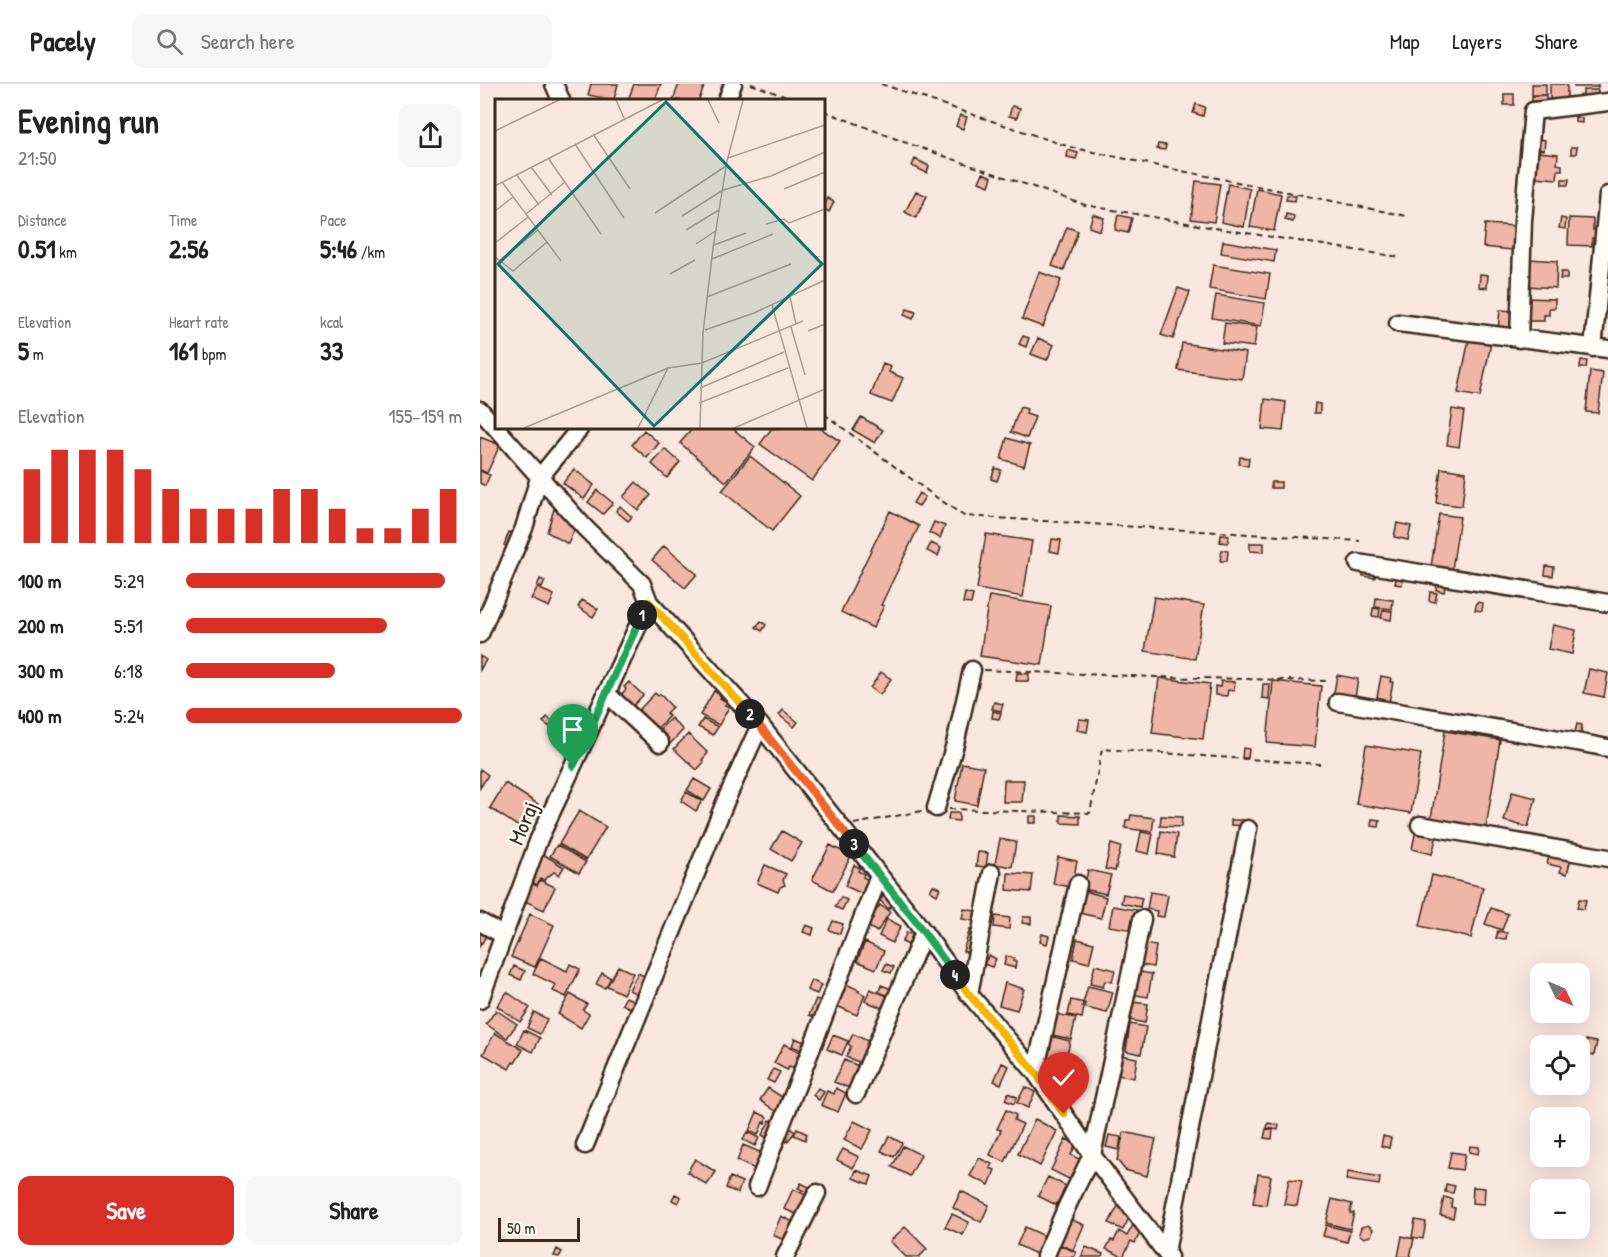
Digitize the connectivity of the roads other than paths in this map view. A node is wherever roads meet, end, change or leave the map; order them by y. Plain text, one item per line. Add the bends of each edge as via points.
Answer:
1 (554, 84) edge
2 (733, 84) edge
3 (561, 99) edge
4 (727, 99) edge
5 (1608, 102) edge
6 (1608, 195) edge
7 (1398, 322) dead end
8 (1519, 339) junction
9 (1600, 349) edge
10 (480, 410) edge
11 (495, 427) edge
12 (496, 429) edge
13 (579, 429) edge
14 (539, 478) junction
15 (1358, 563) dead end
16 (649, 602) junction
17 (1608, 603) edge
18 (480, 634) edge
19 (972, 670) road end
20 (606, 693) junction
21 (1338, 702) dead end
22 (760, 725) junction
23 (660, 743) dead end
24 (1608, 748) edge
25 (936, 808) road end
26 (1420, 825) dead end
27 (1248, 829) dead end
28 (1608, 858) edge
29 (992, 873) dead end
30 (879, 876) junction
31 (1078, 884) dead end
32 (1142, 919) dead end
33 (480, 922) edge
34 (924, 932) junction
35 (503, 935) junction
36 (969, 994) junction
37 (480, 1000) edge
38 (1035, 1072) junction
39 (856, 1094) dead end
40 (585, 1145) dead end
41 (1092, 1155) junction
42 (757, 1187) dead end
43 (817, 1192) dead end
44 (1168, 1255) edge
45 (785, 1257) edge
46 (1045, 1257) edge

1 - 3 street
2 - 4 street
5 - 8 street via 1533,111 1523,220
6 - 9 street
7 - 8 street
8 - 9 street
10 - 11 street
12 - 14 street
13 - 14 street
14 - 16 street via 642,584
14 - 18 street via 524,528
15 - 17 street
16 - 20 street, Moraj
16 - 22 street
19 - 25 street
20 - 23 street
20 - 35 street, Moraj via 539,839
21 - 24 street
22 - 30 street
22 - 40 street
26 - 28 street
27 - 44 street
29 - 36 street
30 - 34 street
30 - 42 street
31 - 38 street
32 - 41 street
33 - 35 street
34 - 36 street
34 - 39 street
35 - 37 street, Moraj
36 - 38 street
38 - 41 street
41 - 44 street
41 - 46 street
43 - 45 street

